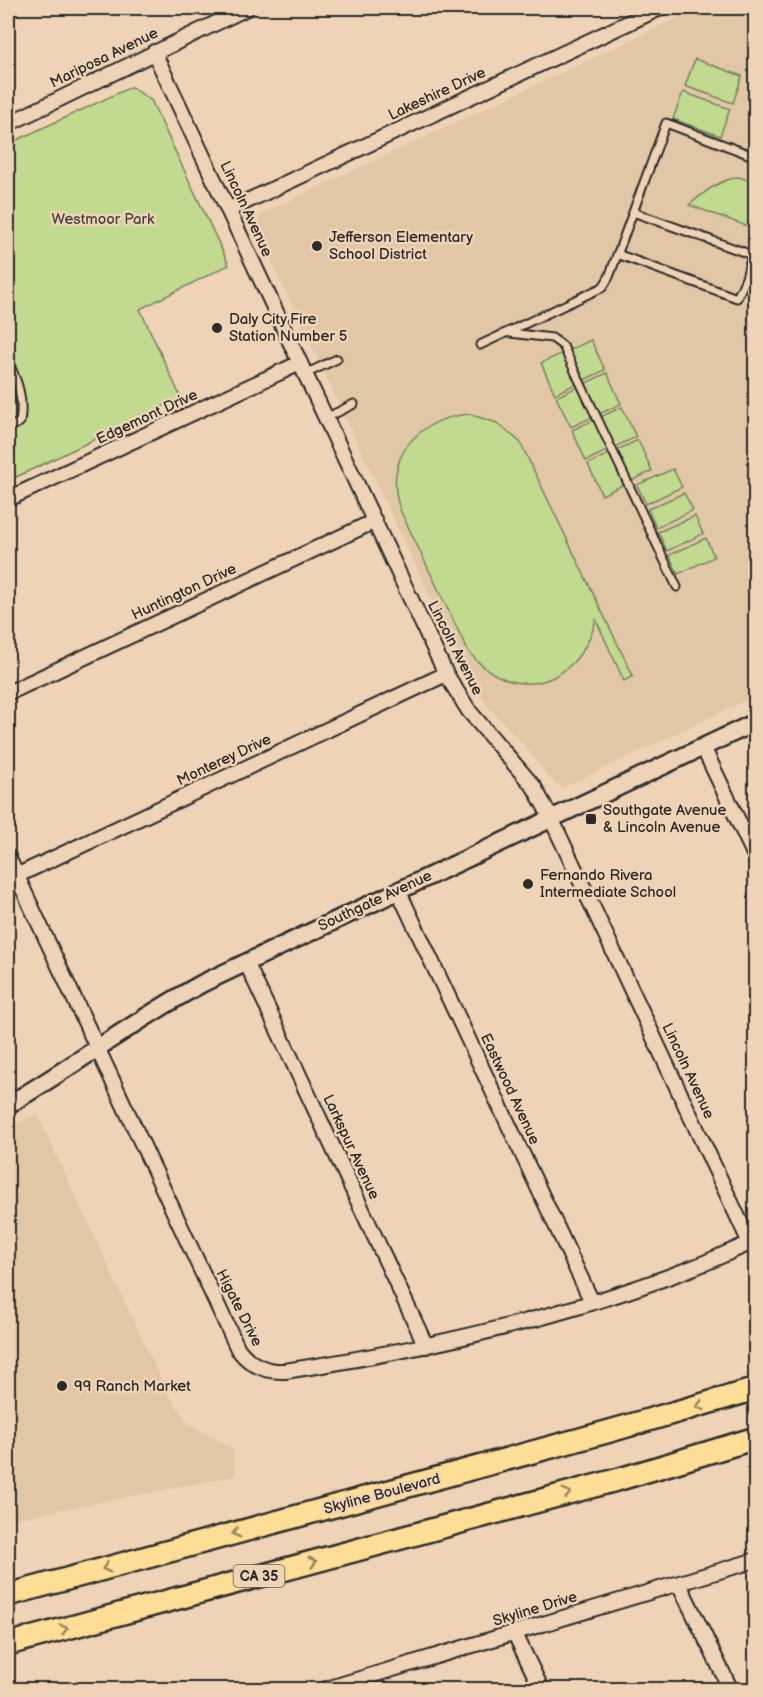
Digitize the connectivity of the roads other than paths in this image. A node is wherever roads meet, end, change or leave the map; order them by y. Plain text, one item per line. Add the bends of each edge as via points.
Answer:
1 (247, 8) edge
2 (660, 8) edge
3 (154, 52) junction
4 (8, 124) edge
5 (756, 157) edge
6 (228, 210) junction
7 (633, 212) junction
8 (617, 254) junction
9 (508, 332) junction
10 (480, 345) dead end
11 (337, 359) dead end
12 (8, 361) edge
13 (303, 368) junction
14 (354, 404) dead end
15 (326, 418) junction
16 (8, 428) edge
17 (8, 499) edge
18 (375, 521) junction
19 (677, 587) dead end
20 (446, 674) junction
21 (8, 693) edge
22 (756, 722) edge
23 (703, 747) junction
24 (550, 818) junction
25 (8, 857) edge
26 (756, 858) edge
27 (16, 876) junction
28 (398, 890) junction
29 (246, 962) junction
30 (97, 1049) junction
31 (8, 1105) edge
32 (753, 1242) edge
33 (592, 1302) junction
34 (426, 1346) junction
35 (756, 1389) edge
36 (756, 1438) edge
37 (756, 1560) edge
38 (679, 1584) junction
39 (8, 1595) edge
40 (514, 1632) junction
41 (8, 1644) edge
42 (323, 1689) edge
43 (542, 1689) edge
44 (730, 1689) edge

1 - 3 street, Mariposa Avenue
2 - 6 street, Lakeshire Drive
3 - 4 street, Mariposa Avenue
3 - 6 street, Lincoln Avenue
5 - 7 lane via 666,123
6 - 13 street, Lincoln Avenue
7 - 8 lane
7 - 8 lane via 752,255 746,278 736,298
8 - 9 lane via 603,286
9 - 10 lane
9 - 19 lane via 552,338 563,346
11 - 13 lane
12 - 16 lane via 23,405 20,422
13 - 15 street, Lincoln Avenue
13 - 17 street, Edgemont Drive
14 - 15 lane
15 - 18 street, Lincoln Avenue
18 - 20 street, Lincoln Avenue
18 - 21 street, Huntington Drive
20 - 24 street, Lincoln Avenue via 469,711 527,778
20 - 27 street, Monterey Drive
22 - 23 street, Southgate Avenue
23 - 24 street, Southgate Avenue
23 - 26 street
24 - 28 street, Southgate Avenue
24 - 32 street, Lincoln Avenue
25 - 27 street, Higate Drive
27 - 30 street, Higate Drive
28 - 29 street, Southgate Avenue
28 - 33 street, Eastwood Avenue
29 - 30 street, Southgate Avenue via 167,1003
29 - 34 street, Larkspur Avenue
30 - 31 street, Southgate Avenue
30 - 34 street, Higate Drive via 245,1358 261,1368 281,1371
32 - 33 street, Higate Drive via 692,1268
33 - 34 street, Higate Drive
35 -> 39 main road, Skyline Boulevard
41 -> 36 main road, CA 35 via 630,1476
37 - 38 street, Skyline Drive
38 - 40 street, Skyline Drive
38 - 44 street
40 - 42 street, Skyline Drive
40 - 43 street

